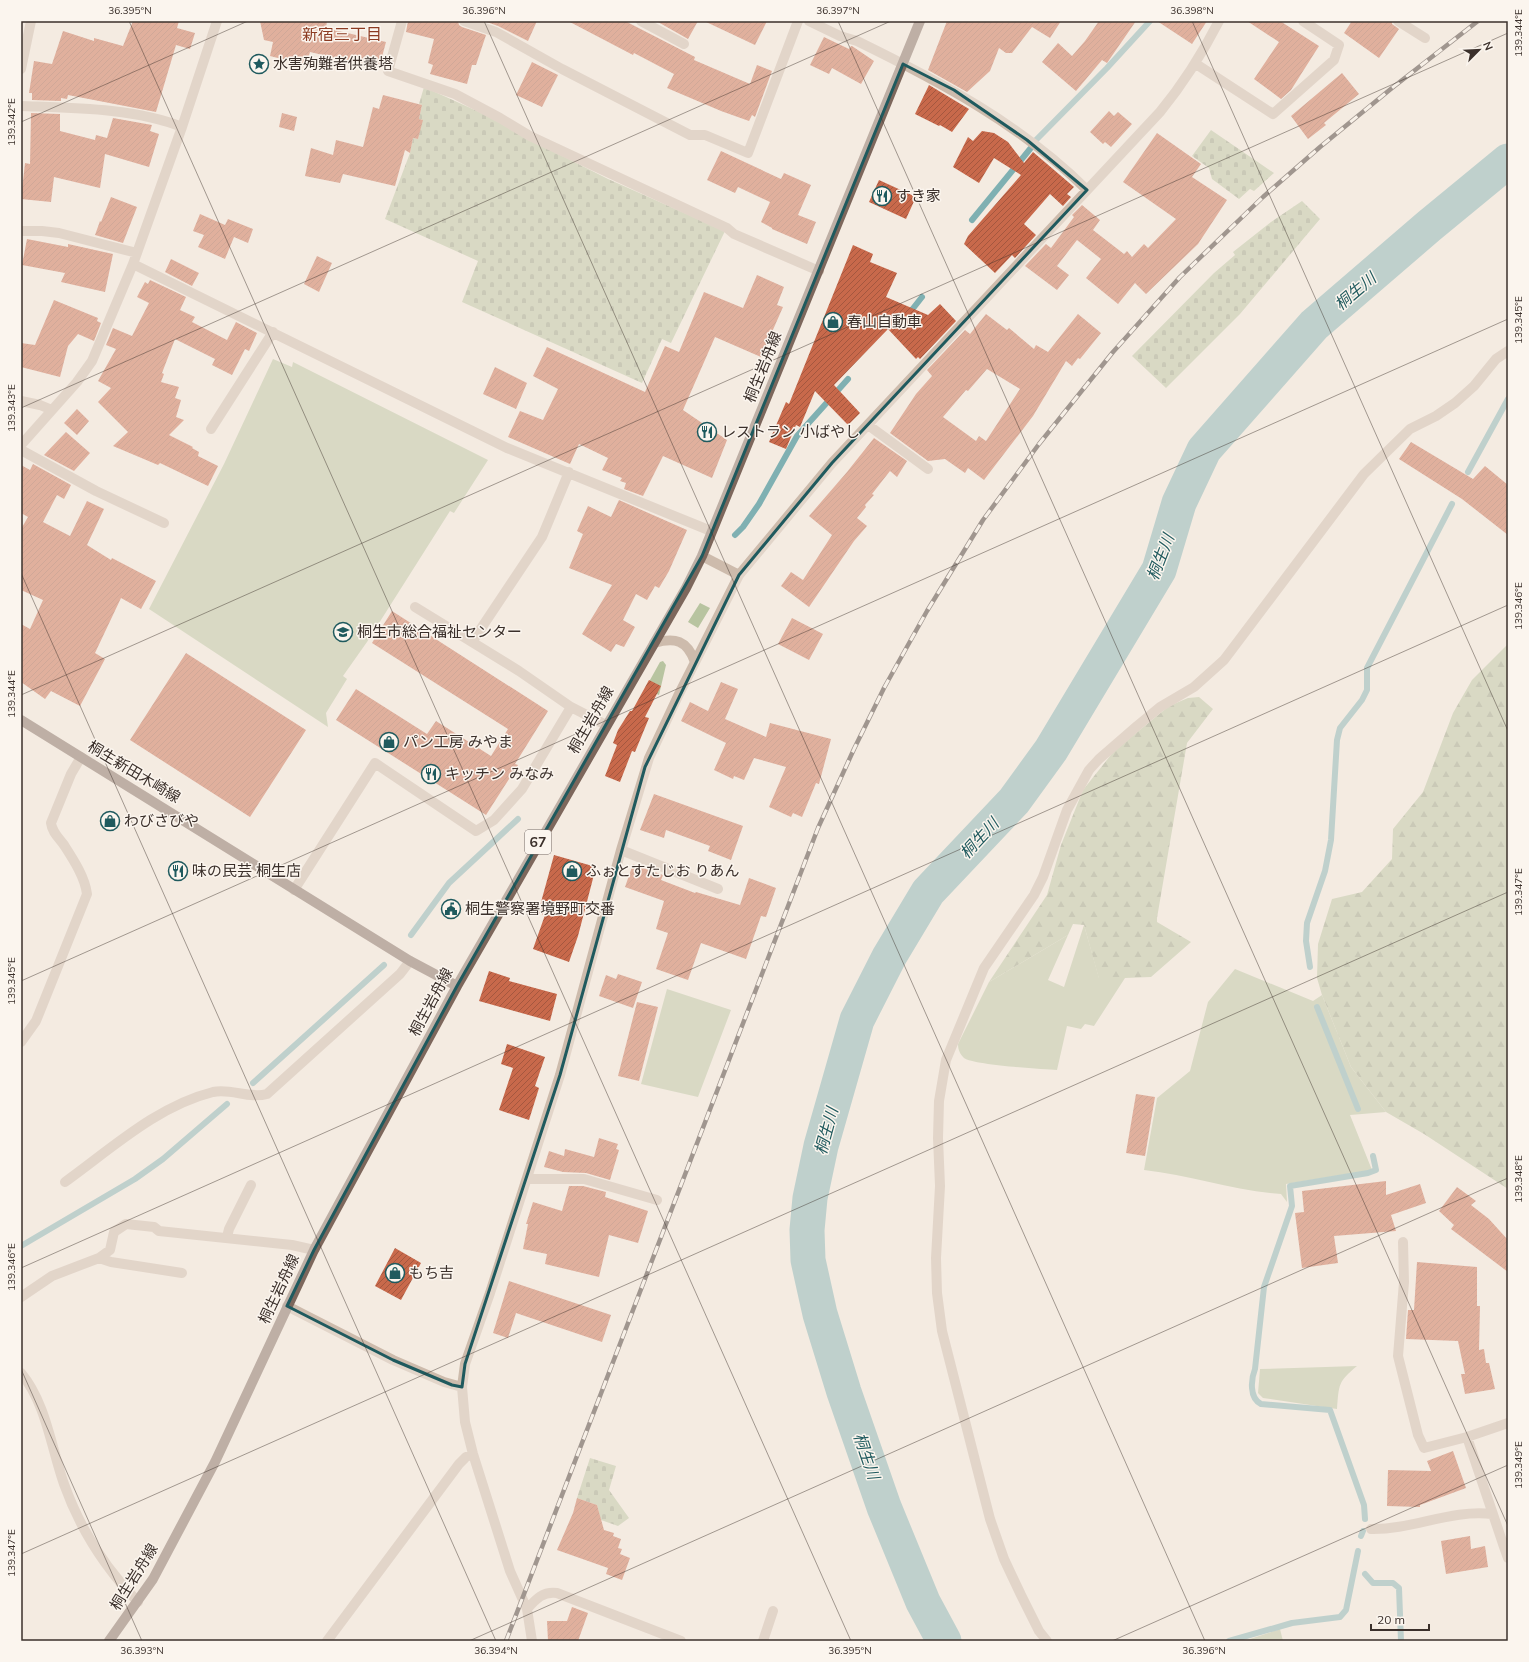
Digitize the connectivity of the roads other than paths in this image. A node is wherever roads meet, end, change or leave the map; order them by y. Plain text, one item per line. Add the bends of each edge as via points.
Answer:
1 (217, 21) edge
2 (402, 21) edge
3 (464, 21) edge
4 (641, 21) edge
5 (798, 21) edge
6 (809, 21) edge
7 (920, 21) edge
8 (1219, 21) edge
9 (1303, 21) edge
10 (1398, 21) edge
11 (27, 24) edge
12 (1425, 38) dead end
13 (684, 44) dead end
14 (902, 64) junction
15 (1196, 64) junction
16 (21, 69) edge
17 (21, 106) edge
18 (182, 127) junction
19 (1087, 190) junction
20 (21, 231) edge
21 (136, 253) junction
22 (133, 264) junction
23 (819, 271) junction
24 (274, 332) junction
25 (1508, 351) edge
26 (21, 401) edge
27 (52, 410) junction
28 (868, 425) junction
29 (211, 429) dead end
30 (21, 445) edge
31 (21, 450) edge
32 (928, 469) dead end
33 (569, 472) junction
34 (164, 523) dead end
35 (711, 531) junction
36 (702, 556) junction
37 (739, 575) junction
38 (415, 607) dead end
39 (472, 642) junction
40 (654, 643) junction
41 (695, 662) junction
42 (571, 707) junction
43 (21, 720) edge
44 (606, 725) junction
45 (81, 757) junction
46 (622, 850) junction
47 (718, 889) dead end
48 (294, 890) junction
49 (410, 961) junction
50 (457, 986) junction
51 (21, 1042) edge
52 (527, 1179) junction
53 (65, 1182) dead end
54 (251, 1185) dead end
55 (657, 1200) dead end
56 (227, 1238) junction
57 (1403, 1242) dead end
58 (314, 1250) junction
59 (99, 1258) junction
60 (182, 1273) dead end
61 (21, 1297) edge
62 (287, 1306) junction
63 (21, 1373) edge
64 (462, 1387) junction
65 (1508, 1423) edge
66 (1467, 1437) junction
67 (473, 1454) junction
68 (1492, 1514) junction
69 (1371, 1529) dead end
70 (1506, 1543) edge
71 (1508, 1558) edge
72 (138, 1602) junction
73 (527, 1609) junction
74 (773, 1611) dead end
75 (109, 1641) edge
76 (327, 1641) edge
77 (532, 1641) edge
78 (681, 1641) edge
79 (762, 1641) edge
80 (1047, 1641) edge

1 - 18 street
2 - 23 street via 388,71 454,94 544,142 727,228 734,234
3 - 5 street via 496,32 690,135 705,135 748,153
4 - 13 street
6 - 14 street
7 - 14 main road, 桐生岩舟線 / 67
8 - 15 street
9 - 15 street via 1339,45 1334,60 1273,114
10 - 12 street
11 - 16 street
14 - 19 street via 954,90 1058,162
14 - 23 main road, 桐生岩舟線 / 67
15 - 19 street via 1160,112
17 - 18 street via 111,112 161,120
18 - 21 street
19 - 28 street
20 - 21 street via 59,233
21 - 22 street
22 - 24 street
22 - 27 street via 86,372
23 - 35 main road, 桐生岩舟線 / 67
24 - 29 street
24 - 33 street via 494,441
25 - 80 street via 1496,359 1456,404 1410,429 1364,474 1224,660 1194,687 1160,707 1089,770 1067,810 1034,895 984,968 946,1060 939,1109 940,1186 936,1258 942,1331 990,1519 1020,1596
26 - 27 street via 40,404
27 - 30 street
28 - 32 street
28 - 37 street via 832,463
31 - 34 street via 96,491
33 - 35 street
33 - 39 street via 542,537
35 - 36 main road, 桐生岩舟線 / 67
36 - 37 street
36 - 40 main road, 桐生岩舟線 / 67
37 - 41 street
38 - 39 street
39 - 42 street
40 - 41 street via 665,640 678,641 686,646
40 - 44 main road, 桐生岩舟線 / 67
41 - 46 street via 649,758
42 - 44 street
42 - 48 street via 522,789 494,820 476,831 375,763
43 - 45 main road, 桐生新田木崎線
44 - 50 main road, 桐生岩舟線 / 67
45 - 48 main road, 桐生新田木崎線
45 - 51 street via 71,774 51,823 52,829 86,885 87,894 36,1021
46 - 47 street
46 - 52 street via 560,1076
48 - 49 main road, 桐生新田木崎線
49 - 50 main road, 桐生新田木崎線
49 - 53 street via 400,974 267,1094 259,1096 221,1091 180,1104 153,1118
50 - 58 main road, 桐生岩舟線 / 67
52 - 55 street via 584,1179
52 - 64 street via 465,1364
54 - 56 street
56 - 58 street
56 - 59 street via 159,1231 154,1227 126,1224 114,1232 110,1250
57 - 66 street via 1404,1282 1398,1356 1418,1435 1424,1448
58 - 62 main road, 桐生岩舟線 / 67
59 - 60 street
59 - 61 street via 52,1276
62 - 64 street via 393,1360
62 - 72 main road, 桐生岩舟線 / 67 via 215,1462 153,1579
63 - 72 street via 37,1397 64,1484 79,1521 105,1564
64 - 67 street via 465,1422
65 - 66 street
66 - 68 street
67 - 73 street via 512,1577
67 - 76 street via 459,1464
68 - 69 street via 1478,1512 1388,1530
68 - 70 street
70 - 71 street
72 - 75 main road, 桐生岩舟線 / 67
73 - 77 street
73 - 78 street via 545,1593 557,1594
74 - 79 street

